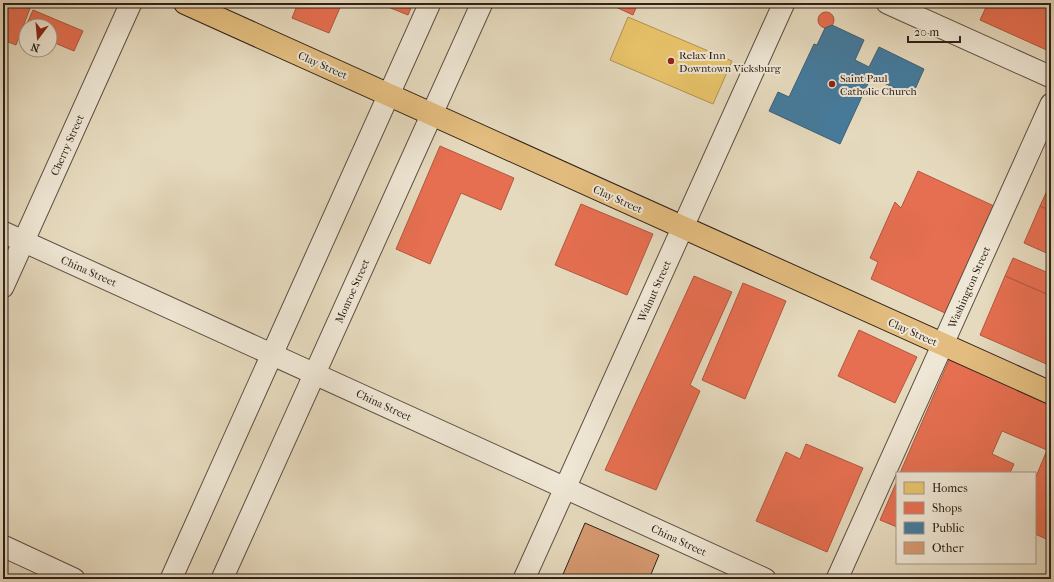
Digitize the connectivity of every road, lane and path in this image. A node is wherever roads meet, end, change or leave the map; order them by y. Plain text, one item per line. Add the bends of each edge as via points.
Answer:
1 (131, 3) edge
2 (185, 3) edge
3 (430, 3) edge
4 (482, 3) edge
5 (784, 3) edge
6 (886, 3) edge
7 (1051, 77) edge
8 (389, 95) junction
9 (1051, 104) edge
10 (432, 114) junction
11 (683, 228) junction
12 (3, 232) edge
13 (24, 241) junction
14 (3, 287) edge
15 (943, 345) junction
16 (272, 354) junction
17 (315, 374) junction
18 (1051, 393) edge
19 (566, 488) junction
20 (3, 546) edge
21 (74, 579) edge
22 (171, 579) edge
23 (222, 579) edge
24 (524, 579) edge
25 (765, 579) edge
26 (837, 579) edge

1 - 13 street, Cherry Street
2 - 8 main road, Clay Street
3 - 8 street
4 - 10 street, Monroe Street
5 - 11 street, Walnut Street
6 - 7 street
8 - 10 main road, Clay Street
8 - 16 street
9 - 15 street, Washington Street
10 - 11 main road, Clay Street
10 - 17 street, Monroe Street
11 - 15 main road, Clay Street
11 - 19 street, Walnut Street
12 - 13 street, China Street
13 - 14 street, Cherry Street
13 - 16 street, China Street
15 - 18 main road, Clay Street
15 - 26 street, Washington Street
16 - 17 street, China Street
16 - 22 street
17 - 19 street, China Street
17 - 23 street, Monroe Street
19 - 24 street, Walnut Street
19 - 25 street, China Street
20 - 21 street

